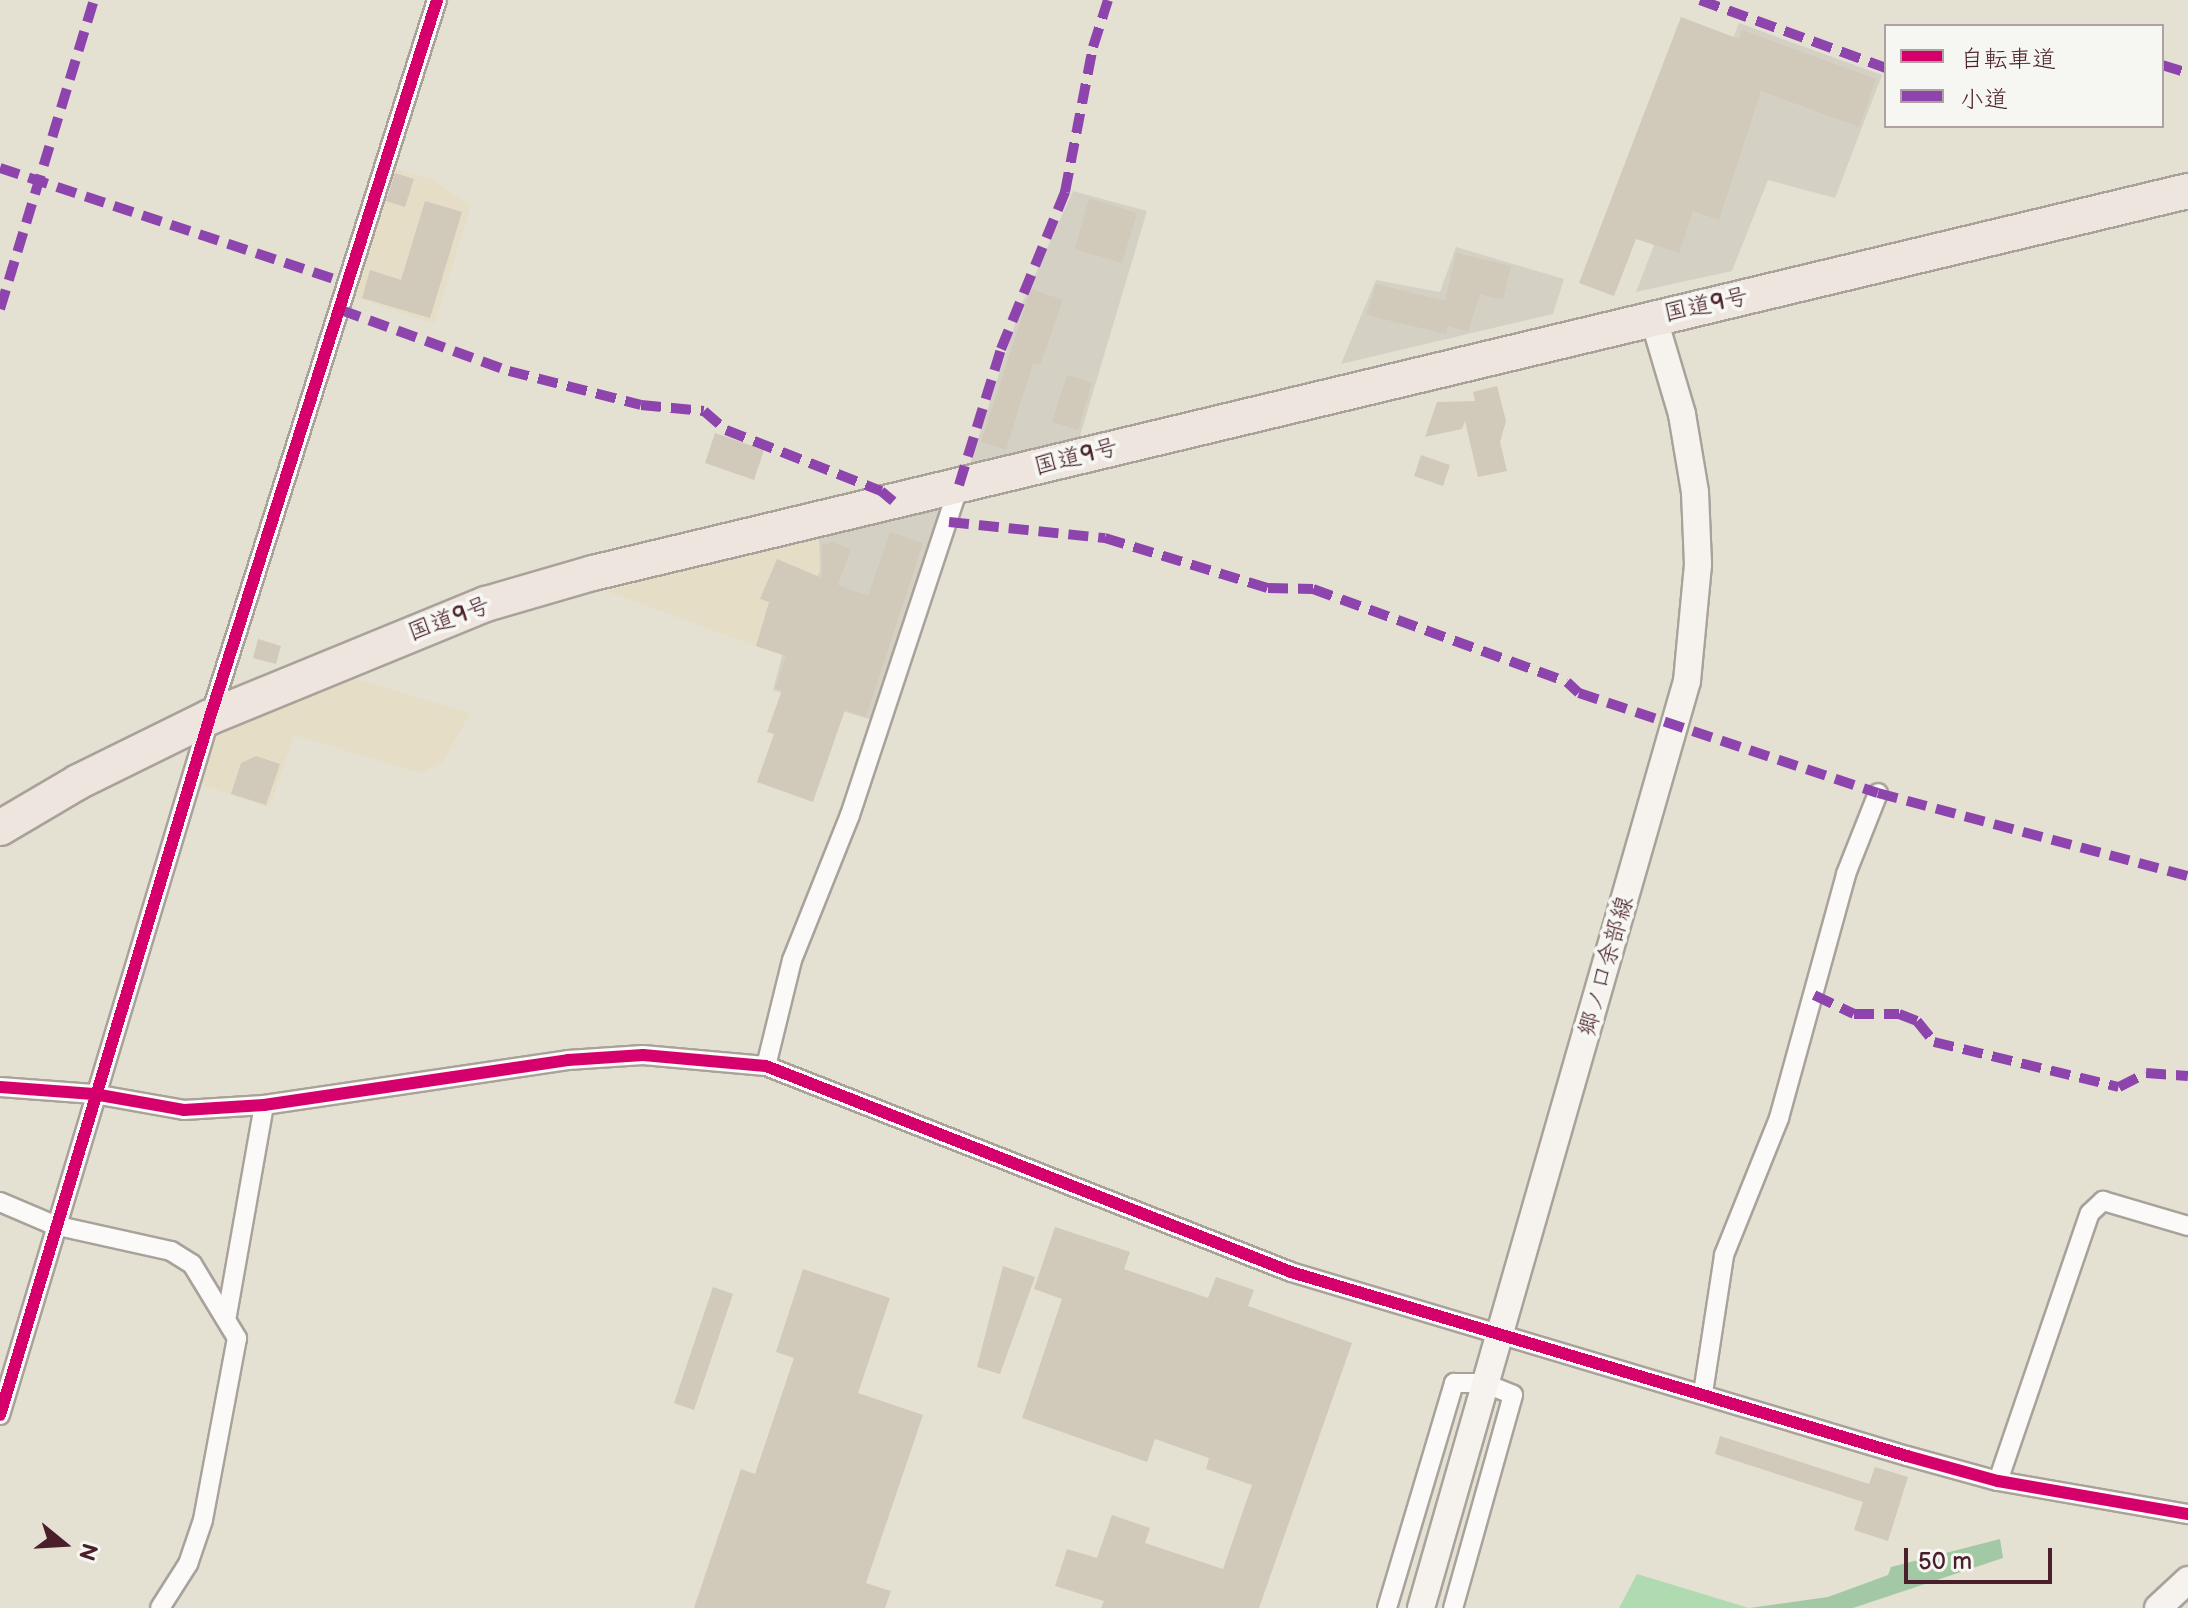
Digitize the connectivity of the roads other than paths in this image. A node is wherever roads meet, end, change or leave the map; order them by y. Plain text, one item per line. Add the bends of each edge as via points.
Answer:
1 (437, 0) edge
2 (2188, 191) edge
3 (1653, 316) junction
4 (959, 485) junction
5 (210, 717) junction
6 (1878, 793) dead end
7 (0, 828) edge
8 (766, 1066) junction
9 (0, 1087) edge
10 (94, 1094) junction
11 (264, 1105) junction
12 (0, 1202) edge
13 (54, 1225) junction
14 (2188, 1226) edge
15 (227, 1315) junction
16 (1499, 1330) junction
17 (1484, 1383) junction
18 (1703, 1393) junction
19 (0, 1415) edge
20 (1998, 1481) junction
21 (2188, 1514) edge
22 (2187, 1587) edge
23 (160, 1608) edge
24 (1387, 1608) edge
25 (1421, 1608) edge
26 (1453, 1608) edge
27 (2158, 1608) edge

1 - 5 street
2 - 3 highway, 国道9号 via 1898,264
3 - 4 highway, 国道9号
3 - 16 main road, 郷ノ口余部線 via 1682,414 1695,492 1693,642 1677,723
4 - 5 highway, 国道9号 via 486,604
4 - 8 street via 850,815 792,960
5 - 7 highway, 国道9号 via 78,782
5 - 10 street
6 - 18 street via 1846,874 1779,1118 1724,1255
8 - 11 street via 643,1055 568,1060
8 - 16 street via 877,1105 1232,1253
9 - 10 street
10 - 11 street via 184,1110
10 - 13 street
11 - 15 street
12 - 13 street
13 - 15 street via 171,1251 192,1264
13 - 19 street
14 - 20 street via 2103,1201 2090,1213
15 - 23 street via 237,1338 203,1520 188,1564
16 - 17 main road, 郷ノ口余部線
16 - 18 street
17 - 24 street via 1454,1383
17 - 25 main road, 郷ノ口余部線
17 - 26 street via 1513,1395
18 - 20 street
20 - 21 street
22 - 27 main road

